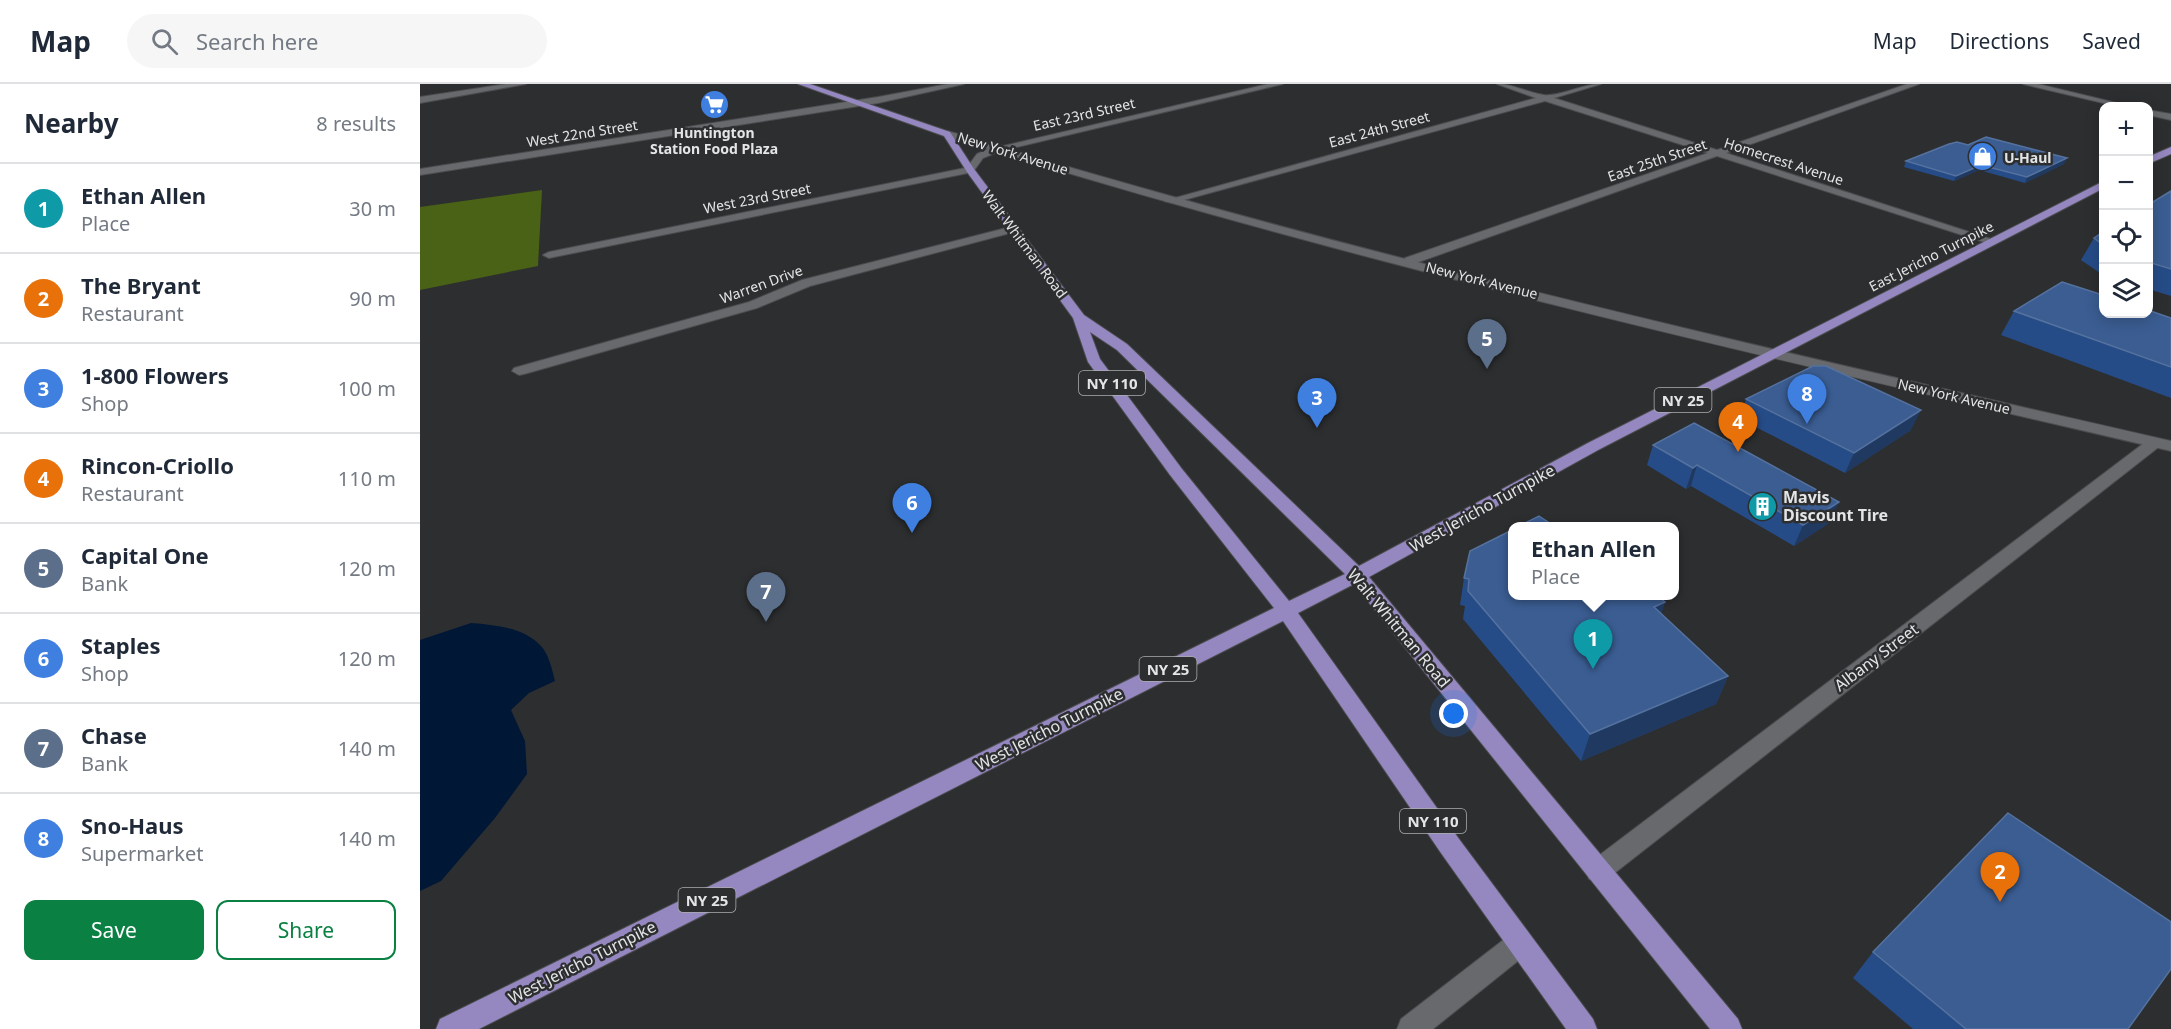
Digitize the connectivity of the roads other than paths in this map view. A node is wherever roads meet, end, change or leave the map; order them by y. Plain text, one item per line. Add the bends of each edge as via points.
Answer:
1 (522, 84) edge
2 (802, 84) edge
3 (960, 84) edge
4 (1279, 84) edge
5 (1501, 84) edge
6 (1597, 84) edge
7 (1915, 84) edge
8 (2027, 84) edge
9 (1545, 98) junction
10 (420, 100) edge
11 (2107, 102) edge
12 (855, 103) junction
13 (878, 111) junction
14 (2153, 113) edge
15 (2171, 117) edge
16 (947, 134) junction
17 (1000, 148) junction
18 (2171, 150) edge
19 (1717, 153) junction
20 (2153, 159) edge
21 (970, 170) junction
22 (420, 172) edge
23 (2099, 186) edge
24 (1169, 201) junction
25 (1014, 229) junction
26 (1990, 242) junction
27 (549, 255) dead end
28 (1409, 261) junction
29 (1079, 318) junction
30 (1772, 354) junction
31 (519, 371) dead end
32 (2162, 445) edge
33 (1357, 575) junction
34 (1286, 611) junction
35 (1598, 871) junction
36 (1520, 943) junction
37 (450, 1029) edge
38 (1411, 1029) edge
39 (1583, 1029) edge
40 (1728, 1029) edge

1 - 10 street
2 - 12 main road, New York Avenue / NY 110
3 - 12 street, West 22nd Street
4 - 17 street, East 23rd Street
5 - 9 street, Homecrest Avenue
6 - 9 street, East 24th Street
7 - 19 street, East 25th Street
8 - 11 street
9 - 19 street, Homecrest Avenue
9 - 24 street, East 24th Street
12 - 13 main road, New York Avenue / NY 110
12 - 22 street, West 22nd Street
13 - 16 main road, New York Avenue / NY 110
13 - 21 main road, Walt Whitman Road / NY 110 via 909,124
14 - 15 street
16 - 17 street, New York Avenue
16 - 21 main road, Walt Whitman Road / NY 110
17 - 21 street via 980,156
17 - 24 street, New York Avenue
18 - 20 main road
19 - 26 street, Homecrest Avenue
19 - 28 street, East 25th Street
21 - 25 main road, Walt Whitman Road / NY 110
21 - 27 street, West 23rd Street
23 - 26 main road, East Jericho Turnpike / NY 25
24 - 28 street, New York Avenue
25 - 29 main road, Walt Whitman Road / NY 110
25 - 31 street, Warren Drive via 806,283 753,305
26 - 30 main road, East Jericho Turnpike / NY 25
28 - 30 street, New York Avenue
29 - 33 main road, Walt Whitman Road / NY 110 via 1122,347
29 - 34 main road, Walt Whitman Road / NY 110 via 1093,359
30 - 32 street, New York Avenue
30 - 33 main road, West Jericho Turnpike / NY 25
32 - 35 street, Albany Street
33 - 34 main road, West Jericho Turnpike / NY 25
33 - 35 main road, Walt Whitman Road / NY 110
34 - 36 main road, Walt Whitman Road / NY 110
34 - 37 main road, West Jericho Turnpike / NY 25
35 - 40 main road, Walt Whitman Road / NY 110
36 - 38 street
36 - 39 main road, Walt Whitman Road / NY 110

